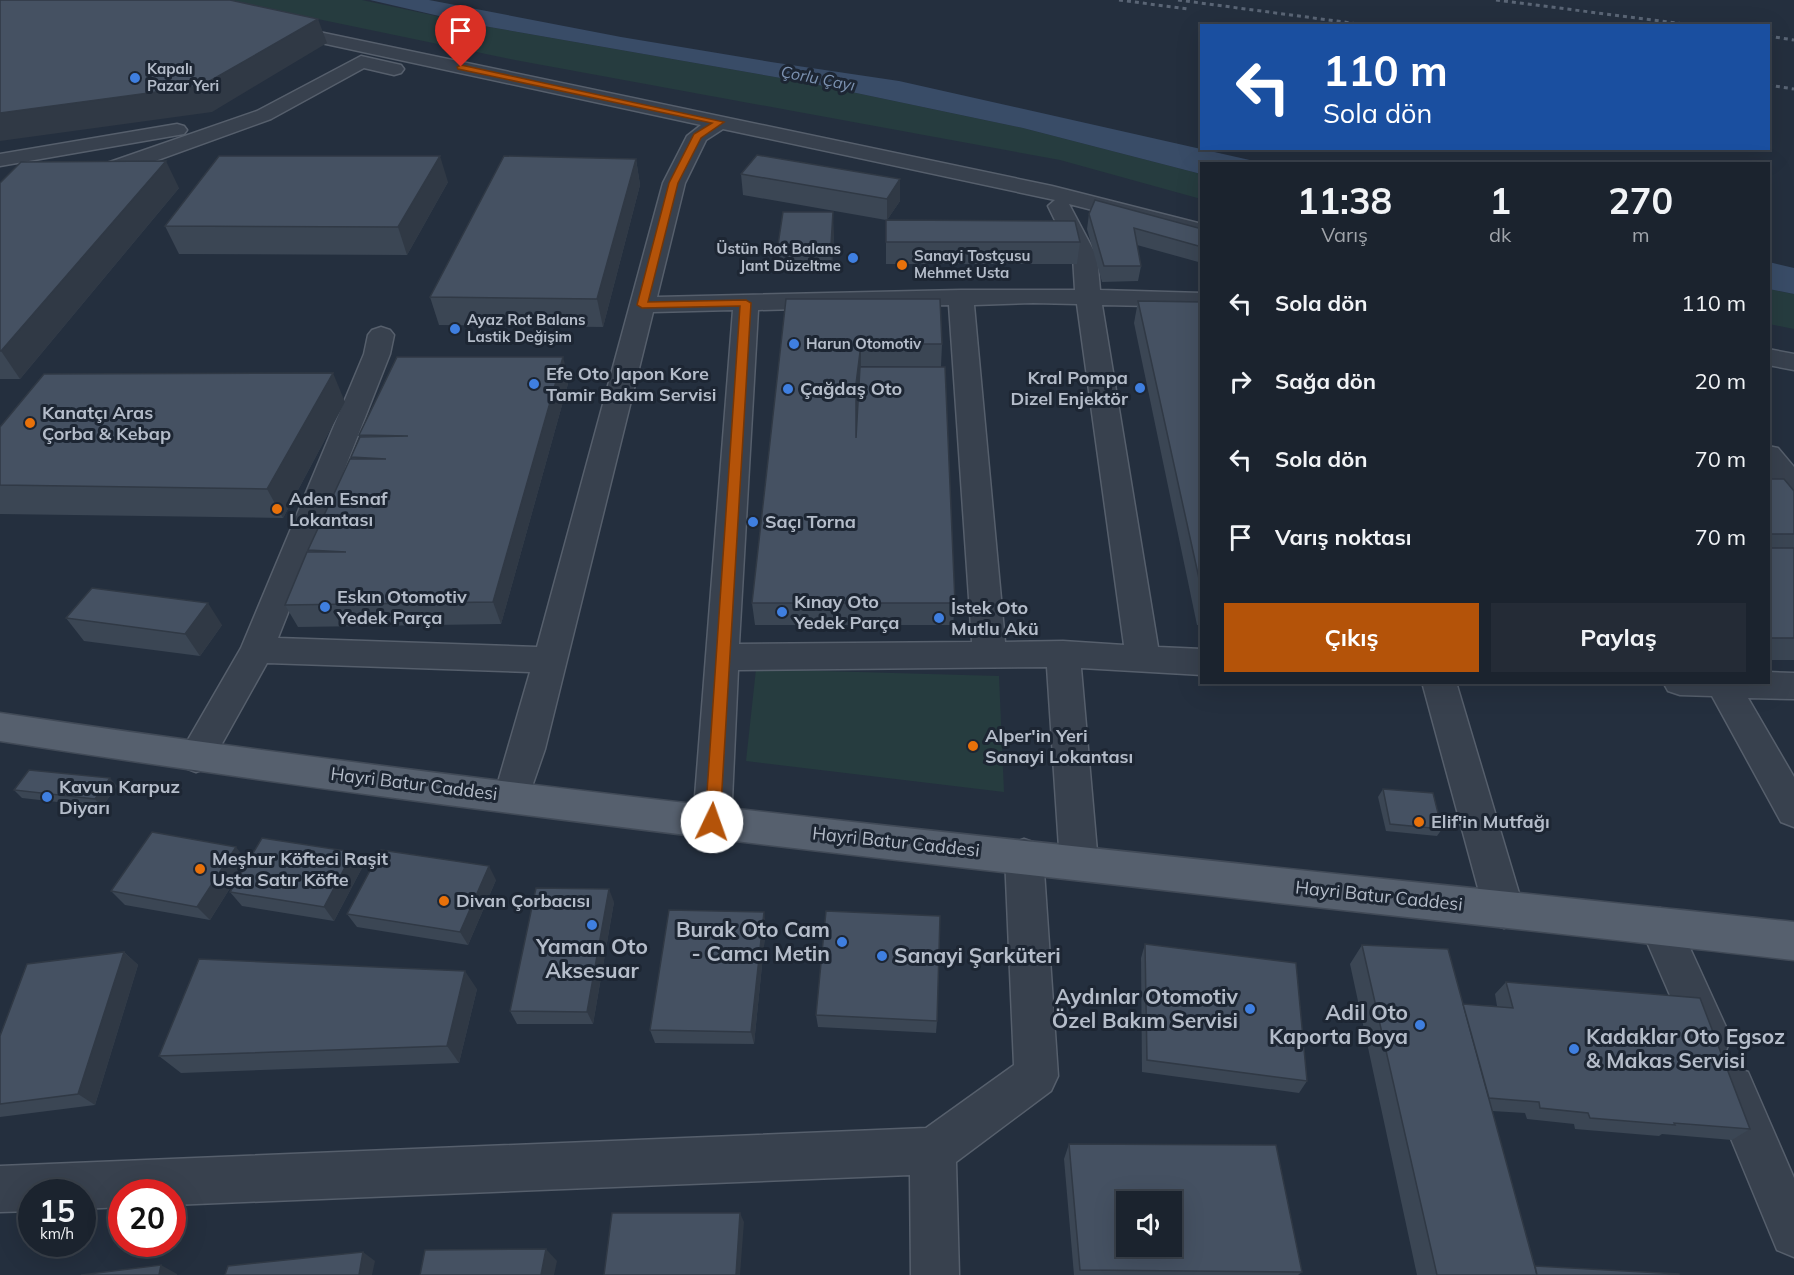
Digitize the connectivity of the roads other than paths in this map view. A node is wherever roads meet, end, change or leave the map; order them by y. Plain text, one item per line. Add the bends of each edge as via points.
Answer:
1 (260, 24) edge
2 (264, 115) junction
3 (708, 129) junction
4 (0, 160) edge
5 (66, 185) edge
6 (1052, 193) junction
7 (1200, 230) edge
8 (961, 297) junction
9 (1088, 297) junction
10 (1200, 300) edge
11 (746, 303) junction
12 (642, 305) junction
13 (381, 335) dead end
14 (1770, 357) edge
15 (1794, 362) edge
16 (1770, 457) edge
17 (1794, 486) edge
18 (257, 650) junction
19 (1063, 654) junction
20 (990, 655) junction
21 (722, 657) junction
22 (1143, 659) junction
23 (549, 660) junction
24 (1200, 662) edge
25 (1440, 684) edge
26 (1722, 684) edge
27 (1794, 686) edge
28 (0, 727) edge
29 (196, 757) junction
30 (512, 796) junction
31 (1794, 811) edge
32 (712, 822) junction
33 (1024, 856) junction
34 (1079, 863) junction
35 (1504, 910) junction
36 (1660, 926) junction
37 (1794, 940) edge
38 (933, 1151) junction
39 (0, 1189) edge
40 (1794, 1233) edge
41 (935, 1275) edge

1 - 3 street
2 - 3 street via 361,62
2 - 4 street
2 - 5 street
3 - 6 street
3 - 12 street via 674,183
6 - 7 street
6 - 9 street via 1085,257
8 - 9 street
8 - 11 street
8 - 20 street
9 - 10 street
9 - 22 street
11 - 12 street
11 - 21 street
12 - 23 street
13 - 18 street via 377,354
14 - 15 street
16 - 17 street
18 - 23 street
18 - 29 street
19 - 20 street
19 - 22 street
19 - 34 street
20 - 21 street
21 - 32 street
22 - 24 street
23 - 30 street
25 - 35 street
26 - 27 street
26 - 31 street
28 - 29 main road, Hayri Batur Caddesi
29 - 30 main road, Hayri Batur Caddesi
30 - 32 main road, Hayri Batur Caddesi
32 - 33 main road, Hayri Batur Caddesi
33 - 34 main road, Hayri Batur Caddesi
33 - 38 street via 1036,1076
34 - 35 main road, Hayri Batur Caddesi
35 - 36 main road, Hayri Batur Caddesi
36 - 37 main road, Hayri Batur Caddesi
36 - 40 street
38 - 39 street
38 - 41 street

